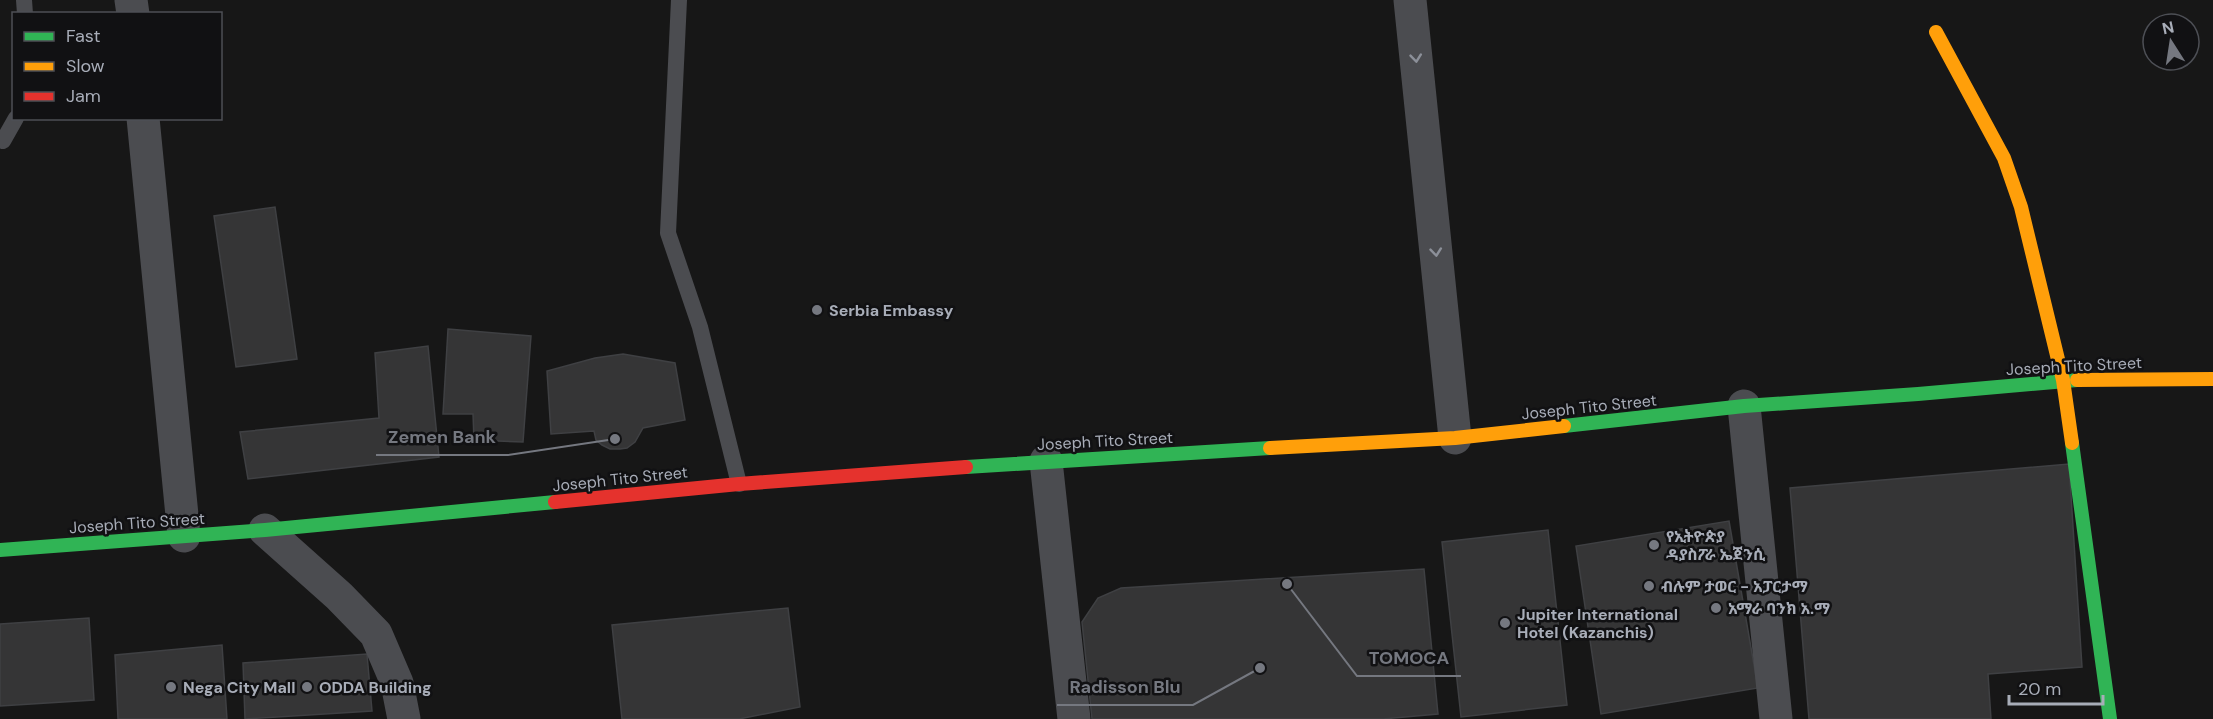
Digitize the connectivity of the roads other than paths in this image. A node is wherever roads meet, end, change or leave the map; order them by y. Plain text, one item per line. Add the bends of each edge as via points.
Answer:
1 (679, 0) edge
2 (1410, 0) edge
3 (1936, 32) dead end
4 (15, 120) edge
5 (143, 120) edge
6 (3, 141) dead end
7 (2213, 379) edge
8 (2063, 380) junction
9 (1744, 406) junction
10 (1455, 438) junction
11 (1046, 461) junction
12 (739, 484) junction
13 (265, 530) junction
14 (184, 536) junction
15 (0, 550) edge
16 (404, 719) edge
17 (1074, 719) edge
18 (1776, 719) edge
19 (2110, 719) edge

1 - 12 lane via 669,233 700,327
2 -> 10 street
3 - 8 main road via 2004,158 2021,207
4 - 6 lane
5 - 14 street
7 - 8 main road, Joseph Tito Street
8 - 9 main road, Joseph Tito Street
8 - 19 main road
9 - 10 main road, Joseph Tito Street
9 - 18 street
10 - 11 main road, Joseph Tito Street
11 - 12 main road, Joseph Tito Street
11 - 17 street
12 - 13 main road, Joseph Tito Street
13 - 14 main road, Joseph Tito Street
13 - 16 street via 376,634 397,683
14 - 15 main road, Joseph Tito Street

